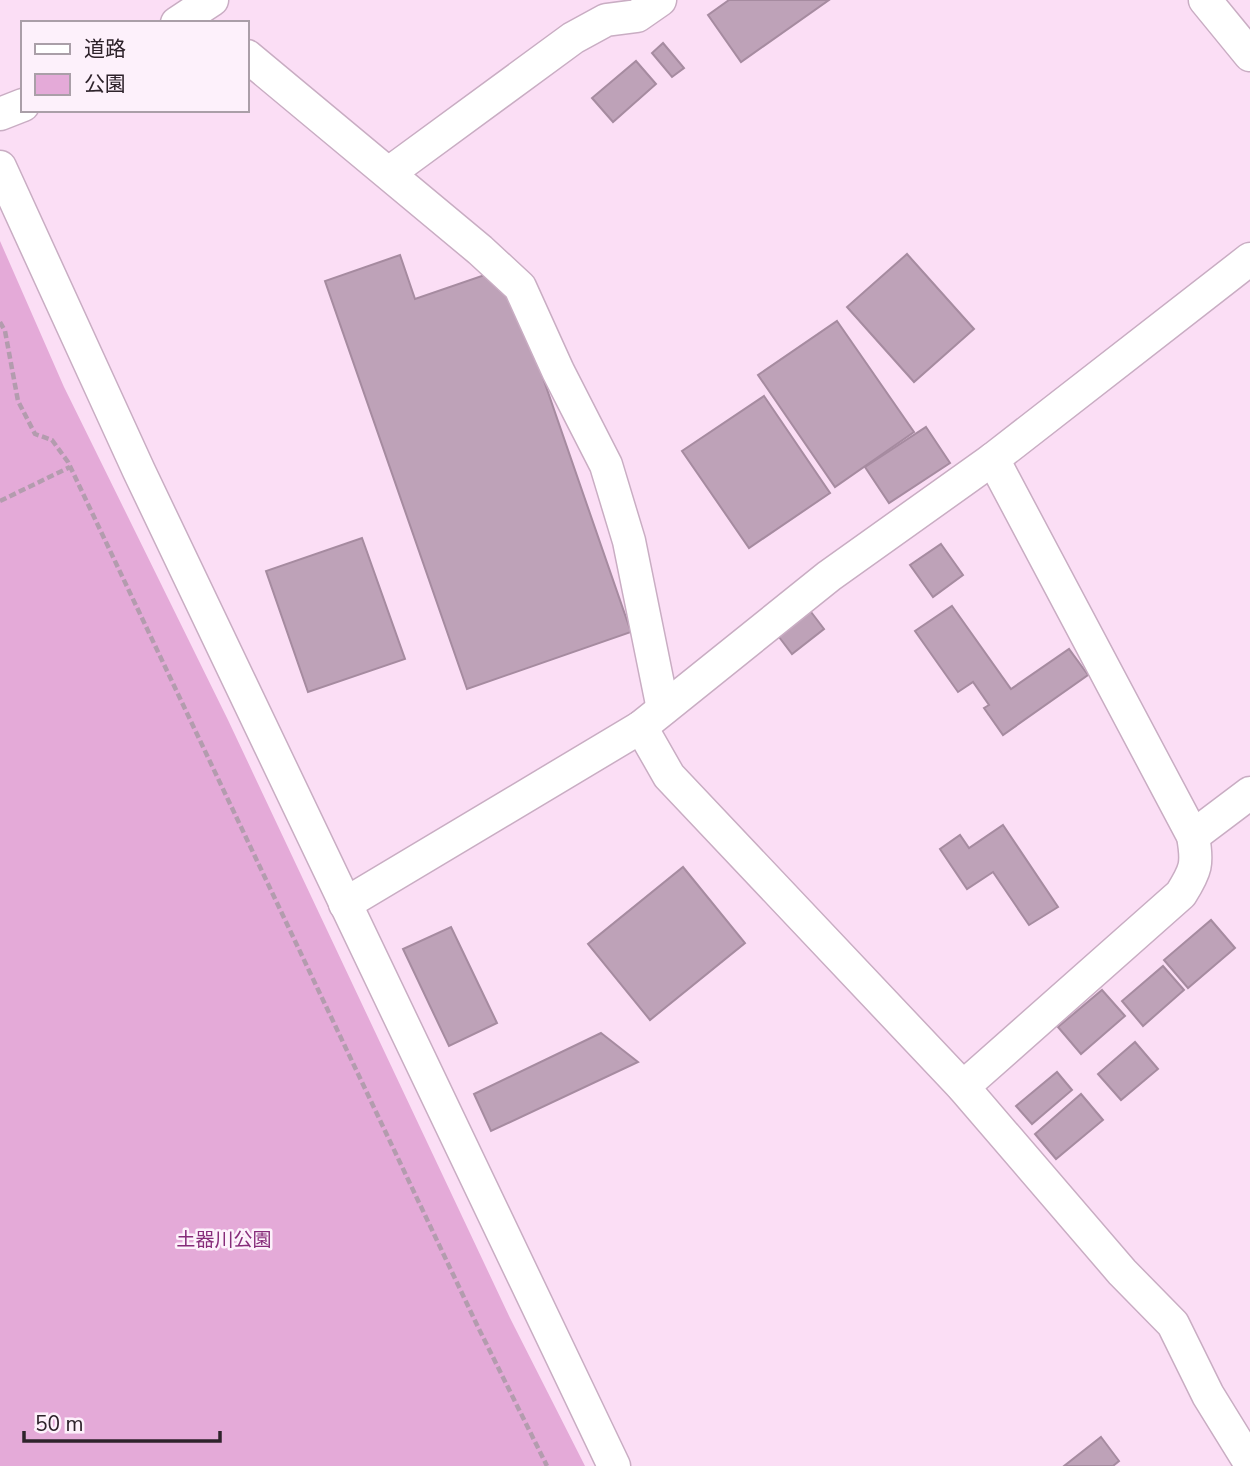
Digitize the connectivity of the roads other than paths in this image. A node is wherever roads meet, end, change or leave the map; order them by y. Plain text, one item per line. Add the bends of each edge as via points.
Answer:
1 (660, 0) edge
2 (1205, 0) edge
3 (1250, 55) edge
4 (248, 57) edge
5 (21, 106) edge
6 (0, 114) edge
7 (0, 167) edge
8 (389, 173) junction
9 (1250, 258) edge
10 (993, 459) junction
11 (652, 718) junction
12 (1250, 793) edge
13 (1193, 836) junction
14 (345, 904) junction
15 (963, 1087) junction
16 (1250, 1463) edge
17 (614, 1466) edge

1 - 8 street via 637,16 606,20 573,38
2 - 3 street
4 - 8 street
5 - 6 street
7 - 14 street
8 - 11 street via 520,287 606,465 629,541
9 - 10 street
10 - 11 street via 830,576
10 - 13 street
11 - 14 street
11 - 15 street via 669,776
12 - 13 street
13 - 15 street via 1197,859 1181,894
14 - 17 street
15 - 16 street via 1122,1272 1173,1324 1208,1395

